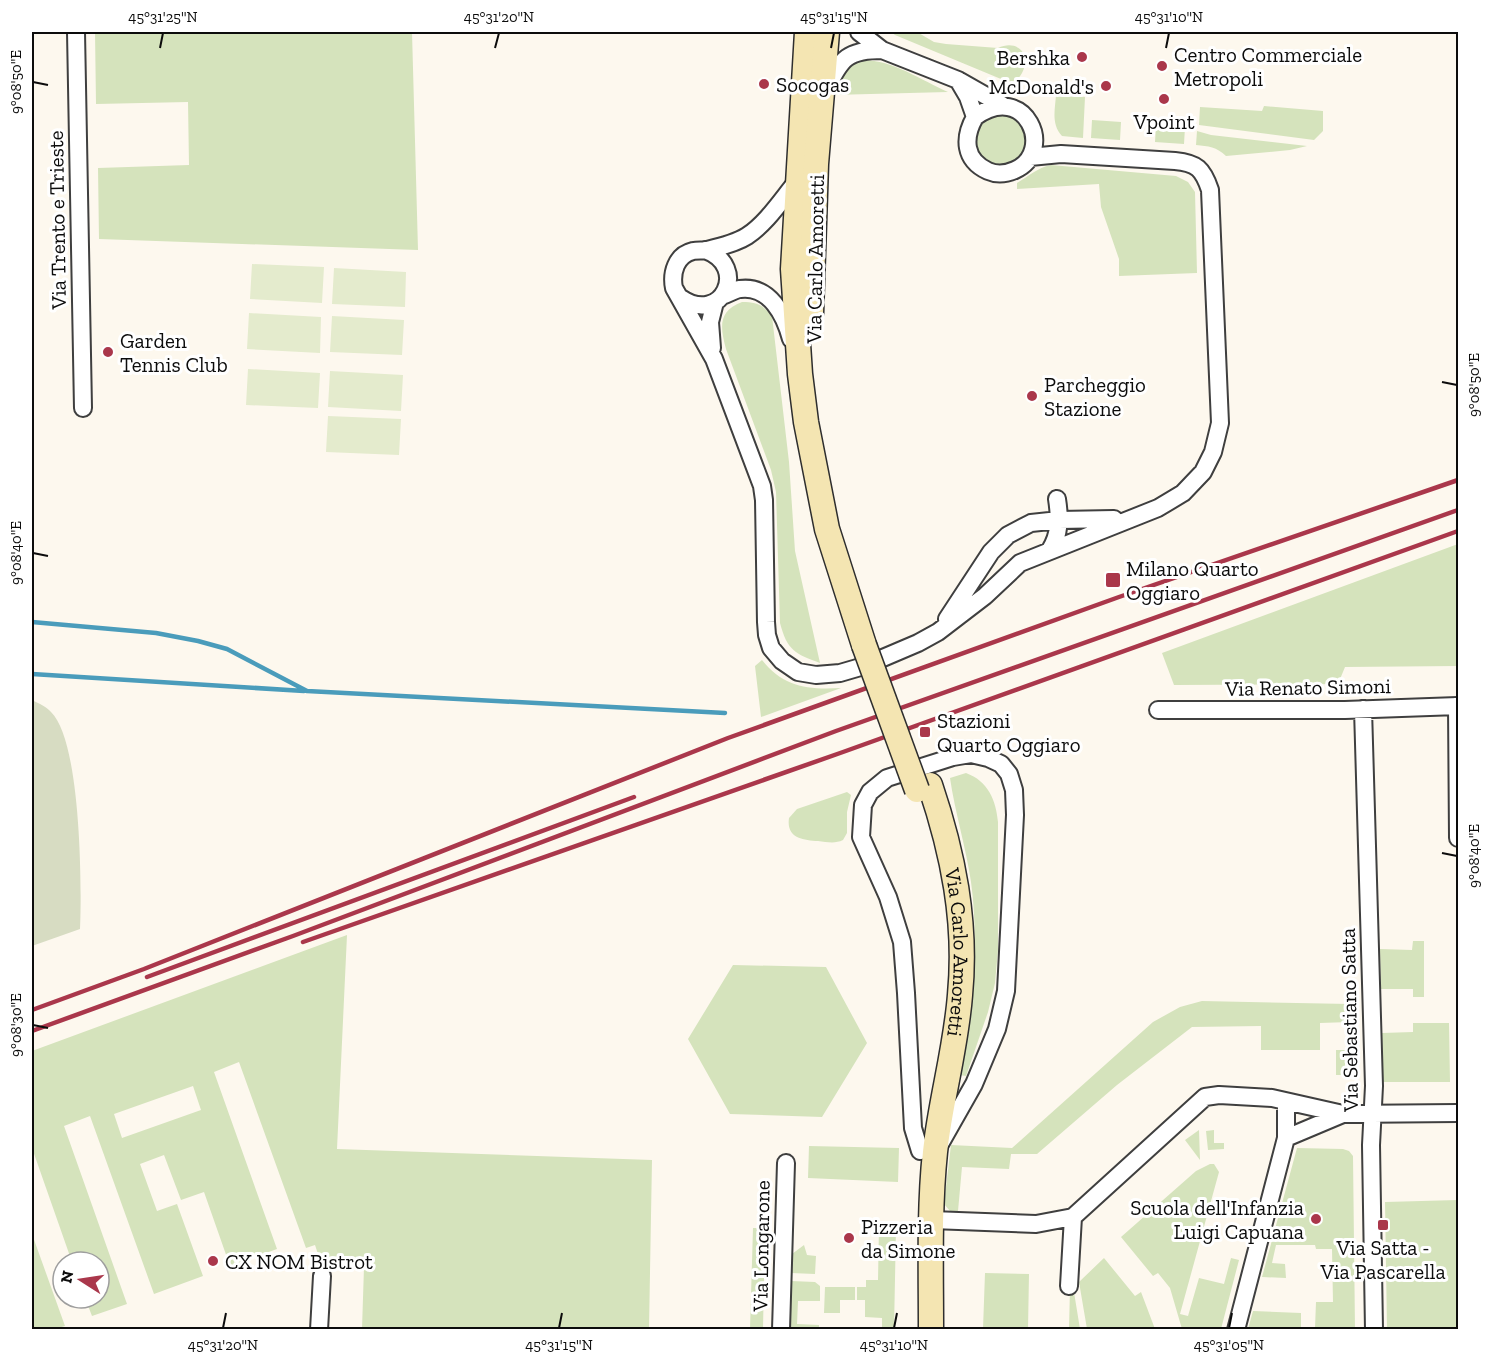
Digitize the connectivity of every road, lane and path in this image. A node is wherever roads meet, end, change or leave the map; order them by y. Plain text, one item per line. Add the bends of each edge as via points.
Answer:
1 (76, 32) edge
2 (807, 32) edge
3 (827, 32) edge
4 (859, 32) edge
5 (882, 50) junction
6 (958, 80) junction
7 (822, 99) junction
8 (1002, 105) junction
9 (975, 117) junction
10 (1035, 139) junction
11 (1061, 154) junction
12 (1030, 157) junction
13 (798, 180) junction
14 (705, 250) junction
15 (681, 298) junction
16 (718, 299) junction
17 (714, 359) junction
18 (800, 374) junction
19 (83, 408) dead end
20 (1057, 499) dead end
21 (1130, 519) junction
22 (1059, 520) junction
23 (1050, 550) junction
24 (986, 559) junction
25 (1008, 573) junction
26 (938, 632) junction
27 (871, 643) junction
28 (1458, 706) edge
29 (1363, 709) junction
30 (1158, 710) dead end
31 (1458, 838) edge
32 (1286, 1102) junction
33 (1458, 1113) edge
34 (1343, 1114) junction
35 (1373, 1114) junction
36 (1286, 1138) junction
37 (927, 1152) junction
38 (786, 1163) dead end
39 (1073, 1217) junction
40 (932, 1220) junction
41 (322, 1276) dead end
42 (1069, 1286) dead end
43 (319, 1329) edge
44 (781, 1329) edge
45 (915, 1329) edge
46 (931, 1329) edge
47 (1236, 1329) edge
48 (1374, 1329) edge

1 - 19 street, Via Trento e Trieste
2 - 13 street, Via Carlo Amoretti
3 - 7 street, Via Carlo Amoretti
4 - 5 street
5 - 6 street
5 - 7 street via 862,50 847,57 836,69
6 - 8 street
6 - 9 street
7 - 27 street, Via Carlo Amoretti via 810,308 819,414 840,525
8 - 9 street via 987,108
8 - 10 street via 1025,116
9 - 12 street via 966,143 980,167 993,173 1007,173 1020,168
10 - 11 street
10 - 12 street
11 - 12 street
11 - 21 street, Via Carlo Amoretti via 1189,162 1205,174 1210,190 1220,423 1213,452 1203,472 1183,493
13 - 14 street, Via Carlo Amoretti via 746,237
13 - 18 street, Via Carlo Amoretti via 793,269
14 - 15 street, Via Carlo Amoretti via 694,251 678,261 673,281
14 - 16 street, Via Carlo Amoretti via 722,260 726,268 727,288
15 - 16 street, Via Carlo Amoretti via 699,306
15 - 17 street, Via Carlo Amoretti
16 - 17 street, Via Carlo Amoretti via 710,322
16 - 18 street, Via Carlo Amoretti via 740,289 764,294 772,301 786,320
17 - 26 street, Via Carlo Amoretti via 762,486 767,635 771,648 798,672 840,673
18 - 27 street, Via Carlo Amoretti via 827,529
20 - 22 street
21 - 22 street, Via Carlo Amoretti
21 - 23 street, Via Carlo Amoretti
22 - 23 street via 1057,539
22 - 24 street, Via Carlo Amoretti via 1031,523 1008,535
23 - 25 street, Via Carlo Amoretti via 1020,563
24 - 25 street
24 - 26 street, Via Carlo Amoretti
25 - 26 street, Via Carlo Amoretti
27 - 37 street, Via Carlo Amoretti, bridge via 924,787 945,912 947,951
28 - 29 street, Via Renato Simoni
28 - 31 street
29 - 30 street, Via Renato Simoni
29 - 35 street, Via Sebastiano Satta
32 - 34 street
32 - 36 street
32 - 39 street via 1272,1098 1205,1097
33 - 35 street
34 - 35 street
34 - 36 street
35 - 48 street, Via Sebastiano Satta
36 - 47 street
37 - 37 street, Via Carlo Amoretti via 913,1128 902,942 888,897 861,837 863,805 870,792 887,778 971,754 1001,764 1014,790 1006,991 997,1029 974,1084
37 - 40 street, Via Carlo Amoretti
37 - 45 street, Via Carlo Amoretti
38 - 44 street, Via Longarone
39 - 40 street via 1036,1224
39 - 42 street
40 - 46 street, Via Carlo Amoretti
41 - 43 street

